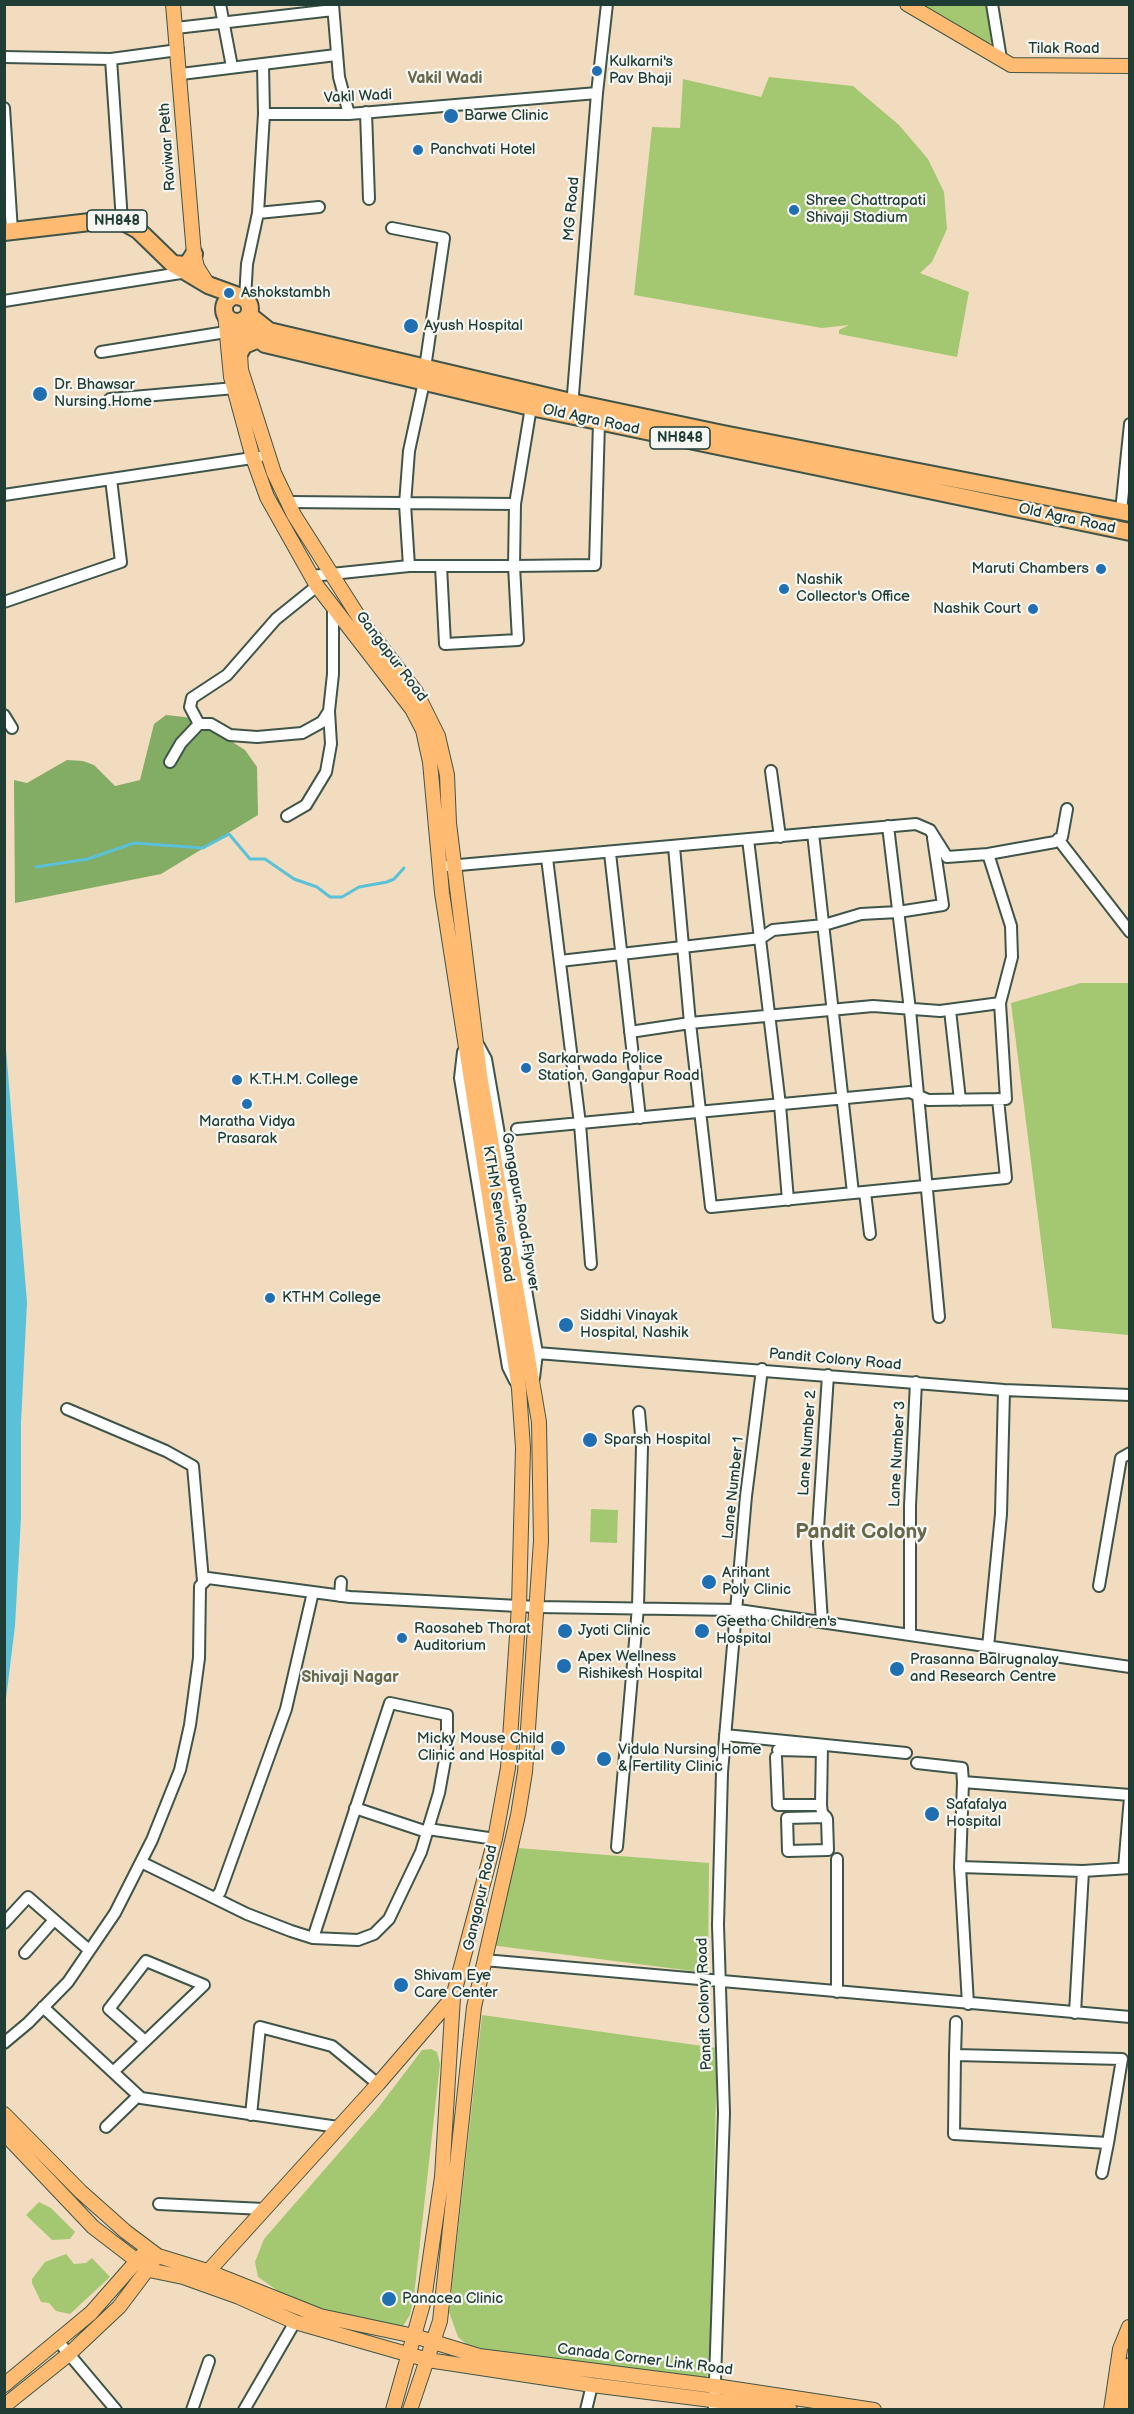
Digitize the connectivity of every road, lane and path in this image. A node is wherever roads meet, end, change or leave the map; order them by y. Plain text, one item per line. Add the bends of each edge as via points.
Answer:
1 (173, 4) edge
2 (220, 4) edge
3 (607, 4) edge
4 (908, 4) edge
5 (992, 4) edge
6 (333, 7) edge
7 (225, 22) junction
8 (176, 28) junction
9 (178, 50) junction
10 (336, 55) junction
11 (4, 57) edge
12 (111, 59) junction
13 (1001, 59) junction
14 (263, 64) junction
15 (1130, 66) edge
16 (232, 67) junction
17 (181, 74) junction
18 (597, 93) junction
19 (4, 108) edge
20 (366, 112) junction
21 (264, 114) junction
22 (349, 114) junction
23 (369, 199) dead end
24 (319, 207) dead end
25 (258, 213) junction
26 (122, 221) junction
27 (392, 228) dead end
28 (8, 232) edge
29 (194, 254) junction
30 (180, 268) junction
31 (208, 285) junction
32 (4, 301) edge
33 (237, 313) junction
34 (259, 339) junction
35 (101, 352) dead end
36 (238, 355) junction
37 (424, 375) junction
38 (235, 388) junction
39 (110, 399) dead end
40 (531, 407) junction
41 (572, 410) junction
42 (599, 422) junction
43 (1130, 424) edge
44 (268, 455) junction
45 (253, 458) junction
46 (111, 479) junction
47 (4, 495) edge
48 (288, 502) junction
49 (405, 504) junction
50 (515, 504) junction
51 (1125, 512) edge
52 (1130, 532) edge
53 (409, 566) junction
54 (441, 566) junction
55 (514, 566) junction
56 (329, 573) junction
57 (315, 581) junction
58 (4, 602) edge
59 (333, 608) junction
60 (328, 711) junction
61 (4, 715) edge
62 (198, 724) junction
63 (12, 728) dead end
64 (170, 762) dead end
65 (771, 771) dead end
66 (1067, 809) dead end
67 (287, 816) dead end
68 (888, 826) junction
69 (813, 833) junction
70 (933, 835) junction
71 (780, 837) junction
72 (1058, 839) junction
73 (748, 840) junction
74 (674, 847) junction
75 (610, 853) junction
76 (988, 854) junction
77 (547, 858) junction
78 (454, 865) junction
79 (439, 867) junction
80 (898, 912) junction
81 (824, 925) junction
82 (1130, 932) edge
83 (761, 938) junction
84 (683, 947) junction
85 (621, 954) junction
86 (560, 960) junction
87 (1000, 1003) junction
88 (834, 1009) junction
89 (910, 1010) junction
90 (950, 1010) junction
91 (769, 1015) junction
92 (690, 1023) junction
93 (630, 1032) junction
94 (470, 1041) junction
95 (919, 1096) junction
96 (844, 1099) junction
97 (998, 1099) junction
98 (960, 1100) junction
99 (780, 1105) junction
100 (701, 1112) junction
101 (640, 1118) junction
102 (580, 1124) junction
103 (517, 1129) dead end
104 (926, 1186) junction
105 (859, 1193) junction
106 (788, 1200) junction
107 (870, 1234) dead end
108 (591, 1264) dead end
109 (939, 1317) dead end
110 (528, 1362) junction
111 (762, 1369) junction
112 (828, 1375) junction
113 (916, 1382) junction
114 (526, 1390) junction
115 (1004, 1390) junction
116 (1130, 1395) edge
117 (67, 1408) dead end
118 (639, 1412) dead end
119 (1130, 1453) edge
120 (203, 1581) junction
121 (341, 1582) dead end
122 (1099, 1586) dead end
123 (313, 1592) junction
124 (340, 1596) junction
125 (519, 1606) junction
126 (537, 1607) junction
127 (638, 1607) junction
128 (738, 1610) junction
129 (822, 1622) junction
130 (910, 1635) junction
131 (988, 1647) junction
132 (1130, 1666) edge
133 (725, 1735) junction
134 (805, 1747) junction
135 (821, 1748) junction
136 (906, 1753) dead end
137 (917, 1763) dead end
138 (963, 1782) junction
139 (1130, 1796) edge
140 (821, 1805) junction
141 (355, 1808) junction
142 (826, 1816) junction
143 (427, 1831) junction
144 (495, 1839) junction
145 (617, 1847) dead end
146 (837, 1859) dead end
147 (141, 1862) junction
148 (960, 1867) junction
149 (1127, 1868) edge
150 (1083, 1871) junction
151 (215, 1898) junction
152 (54, 1920) junction
153 (4, 1923) edge
154 (313, 1938) junction
155 (89, 1950) junction
156 (25, 1953) dead end
157 (484, 1960) junction
158 (720, 1981) junction
159 (837, 1992) junction
160 (453, 1997) junction
161 (968, 2004) junction
162 (43, 2007) junction
163 (1075, 2013) junction
164 (1130, 2017) edge
165 (956, 2022) dead end
166 (145, 2041) junction
167 (4, 2043) edge
168 (955, 2055) junction
169 (1126, 2060) edge
170 (113, 2072) junction
171 (378, 2084) junction
172 (138, 2096) junction
173 (4, 2114) edge
174 (251, 2115) junction
175 (106, 2127) dead end
176 (338, 2127) junction
177 (4, 2133) edge
178 (1108, 2143) junction
179 (1102, 2173) dead end
180 (159, 2204) dead end
181 (264, 2209) junction
182 (152, 2252) junction
183 (143, 2265) junction
184 (207, 2271) junction
185 (199, 2283) junction
186 (295, 2322) junction
187 (1129, 2328) edge
188 (414, 2336) junction
189 (58, 2341) junction
190 (434, 2342) junction
191 (69, 2354) junction
192 (409, 2355) junction
193 (428, 2360) junction
194 (209, 2361) dead end
195 (1130, 2364) edge
196 (4, 2385) edge
197 (592, 2385) junction
198 (715, 2398) edge
199 (4, 2406) edge
200 (116, 2409) edge
201 (192, 2409) edge
202 (244, 2409) edge
203 (393, 2409) edge
204 (410, 2409) edge
205 (586, 2409) edge
206 (790, 2409) edge
207 (874, 2409) edge
208 (1111, 2409) edge
209 (1125, 2409) edge

1 - 8 main road, Raviwar Peth
2 - 7 street
3 - 18 street, MG Road
4 - 13 main road, Tilak Road
5 - 13 street
6 - 7 street
6 - 10 street
7 - 8 street
7 - 16 street
8 - 9 main road, Raviwar Peth
9 - 12 street
9 - 17 main road, Raviwar Peth
10 - 14 street
10 - 22 street
11 - 12 street
12 - 26 street
13 - 15 main road, Tilak Road via 1011,65
14 - 16 street
14 - 21 street
16 - 17 street
17 - 29 main road, Raviwar Peth
18 - 20 street, Vakil Wadi
18 - 41 street, MG Road
19 - 28 street
20 - 22 street, Vakil Wadi
20 - 23 street
21 - 22 street, Vakil Wadi
21 - 25 street
24 - 25 street
25 - 33 street
26 - 28 highway, NH848
26 - 30 highway, Old Agra Road / NH848 via 138,230
27 - 37 street via 444,238
29 - 30 highway
29 - 31 main road, Raviwar Peth
30 - 31 highway, Old Agra Road / NH848
30 - 32 street
31 - 33 highway, Old Agra Road / NH848
33 - 34 highway, Old Agra Road / NH848
33 - 35 street
33 - 36 main road, Gangapur Road
33 - 37 highway, Old Agra Road / NH848 via 269,332
33 - 38 main road, Gangapur Road
34 - 36 highway via 244,345
34 - 37 highway, Old Agra Road / NH848 via 265,344
36 - 44 main road, Gangapur Road
37 - 40 highway, Old Agra Road / NH848
37 - 41 highway, Old Agra Road / NH848
37 - 49 street via 410,442
38 - 39 street
38 - 45 main road, Gangapur Road
40 - 41 highway, Old Agra Road / NH848
40 - 50 street
41 - 42 highway, Old Agra Road / NH848
41 - 51 highway, Old Agra Road / NH848
42 - 52 highway, Old Agra Road / NH848
42 - 55 street via 595,565
43 - 51 street
44 - 45 street
44 - 48 main road, Gangapur Road
45 - 46 street
45 - 57 main road, Gangapur Road via 267,497
46 - 47 street
46 - 58 street via 121,562
48 - 49 street
48 - 56 main road, Gangapur Road
49 - 50 street
49 - 53 street
50 - 55 street
53 - 54 street
53 - 56 street
54 - 55 street
54 - 55 street via 445,644 518,640
56 - 57 street
56 - 78 main road, Gangapur Road via 428,710 447,775
57 - 59 main road, Gangapur Road
57 - 62 street via 227,675 192,698 190,707
59 - 60 street via 333,674
59 - 79 main road, Gangapur Road via 412,709 423,730 430,762
60 - 62 street via 322,723 312,729 285,735 231,735 210,724
60 - 67 street via 331,744 326,772 306,805
61 - 63 street
62 - 64 street via 181,742
65 - 71 street
66 - 72 street via 1062,837
68 - 69 street
68 - 70 street via 916,824
68 - 80 street
69 - 71 street
69 - 81 street
70 - 76 street via 947,857
70 - 80 street via 943,905
71 - 73 street
72 - 76 street
72 - 82 street
73 - 74 street
73 - 83 street
74 - 75 street
74 - 84 street
75 - 77 street
75 - 85 street
76 - 87 street via 1011,926 1012,957
77 - 78 street
77 - 86 street
78 - 79 street
78 - 94 main road, Gangapur Road
79 - 94 main road, Gangapur Road
80 - 81 street via 861,914
80 - 89 street
81 - 83 street via 773,930
81 - 88 street
83 - 84 street
83 - 91 street
84 - 85 street
84 - 92 street
85 - 86 street
85 - 93 street
86 - 102 street
87 - 90 street
87 - 97 street via 1006,1099
88 - 89 street via 873,1006
88 - 91 street
88 - 96 street
89 - 90 street
89 - 95 street
90 - 98 street
91 - 92 street
91 - 99 street
92 - 93 street
92 - 100 street
93 - 101 street
94 - 110 main road, Gangapur Road Flyover
94 - 110 street, KTHM Service Road via 486,1059
94 - 114 street, KTHM Service Road via 460,1078 508,1367
95 - 96 street via 910,1092
95 - 98 street via 928,1100
95 - 104 street
96 - 99 street
96 - 105 street
97 - 98 street
97 - 104 street via 1006,1178
99 - 100 street
99 - 106 street
100 - 101 street
100 - 106 street via 711,1207
101 - 102 street
102 - 103 street
102 - 108 street
104 - 105 street
104 - 109 street
105 - 106 street
105 - 107 street
110 - 111 street, Pandit Colony Road
110 - 114 main road, Gangapur Road Flyover
110 - 114 street, KTHM Service Road
111 - 112 street, Pandit Colony Road
111 - 128 street, Lane Number 1 via 746,1496
112 - 113 street, Pandit Colony Road
112 - 129 street, Lane Number 2 via 817,1544
113 - 115 street, Pandit Colony Road
113 - 130 street, Lane Number 3 via 910,1506
114 - 125 main road, Gangapur Road
114 - 126 main road, Gangapur Road via 539,1422 542,1477
115 - 116 street, Pandit Colony Road
115 - 131 street via 1001,1514
117 - 120 street via 194,1466
118 - 127 street via 642,1446
119 - 122 street via 1121,1458
120 - 123 street via 218,1577
120 - 147 street via 199,1658 185,1748 180,1770
121 - 124 street
123 - 124 street
123 - 151 street via 286,1709
124 - 125 street
125 - 126 street
125 - 144 main road, Gangapur Road via 508,1768
126 - 127 street
126 - 157 main road, Gangapur Road via 525,1772
127 - 128 street
127 - 145 street
128 - 129 street
128 - 133 street, Pandit Colony Road
129 - 130 street
130 - 131 street
131 - 132 street
133 - 134 street
133 - 158 street, Pandit Colony Road via 718,1925
134 - 135 street
134 - 140 street via 777,1754 777,1805
135 - 136 street
135 - 140 street
137 - 138 street via 962,1768
138 - 139 street
138 - 148 street
139 - 149 street
140 - 142 street
141 - 143 street
141 - 143 street via 390,1703 447,1715 447,1749
141 - 154 street
142 - 142 street via 787,1818 788,1851 828,1850
143 - 144 street
143 - 154 street via 389,1918 374,1934 358,1940
144 - 160 main road, Gangapur Road
146 - 159 street
147 - 151 street
147 - 155 street via 115,1913
148 - 150 street
148 - 161 street
149 - 150 street
150 - 163 street
151 - 154 street
152 - 153 street via 28,1897
152 - 155 street
152 - 156 street
155 - 162 street via 68,1982
157 - 158 street
157 - 190 main road, Gangapur Road via 474,2007 441,2310
158 - 159 street
158 - 198 street, Pandit Colony Road via 724,2113
159 - 161 street
160 - 171 main road
160 - 188 main road, Gangapur Road via 442,2177 424,2300
161 - 163 street
162 - 167 street
162 - 170 street
163 - 164 street
165 - 168 street
166 - 166 street via 179,2009 204,1985 146,1961 109,2009
166 - 170 street
168 - 169 street
168 - 178 street via 954,2134
169 - 178 street
170 - 172 street
171 - 174 street via 332,2046 260,2027
171 - 176 main road
172 - 174 street
172 - 175 street
173 - 182 main road via 81,2192
174 - 176 street
176 - 181 main road
177 - 183 main road via 93,2227
178 - 179 street
180 - 181 street
181 - 184 main road
182 - 183 main road
182 - 184 main road, Canada Corner Link Road
183 - 185 main road, Canada Corner Link Road
183 - 189 main road
183 - 191 main road via 119,2307
184 - 185 main road
184 - 188 main road, Canada Corner Link Road via 320,2316
185 - 186 main road, Canada Corner Link Road
186 - 192 main road, Canada Corner Link Road
186 - 202 street
187 - 208 main road via 1120,2349
188 - 190 main road, Canada Corner Link Road
188 - 192 main road, Gangapur Road
189 - 191 street
189 - 196 main road
190 - 193 main road, Gangapur Road
190 - 198 main road, Canada Corner Link Road via 478,2356
191 - 199 main road
191 - 200 street
192 - 193 main road, Canada Corner Link Road
192 - 203 main road, Gangapur Road
193 - 197 main road, Canada Corner Link Road
193 - 204 main road, Gangapur Road
194 - 201 street
195 - 209 main road
197 - 198 main road, Canada Corner Link Road
197 - 205 street
198 - 206 main road, Canada Corner Link Road
198 - 207 main road, Canada Corner Link Road

